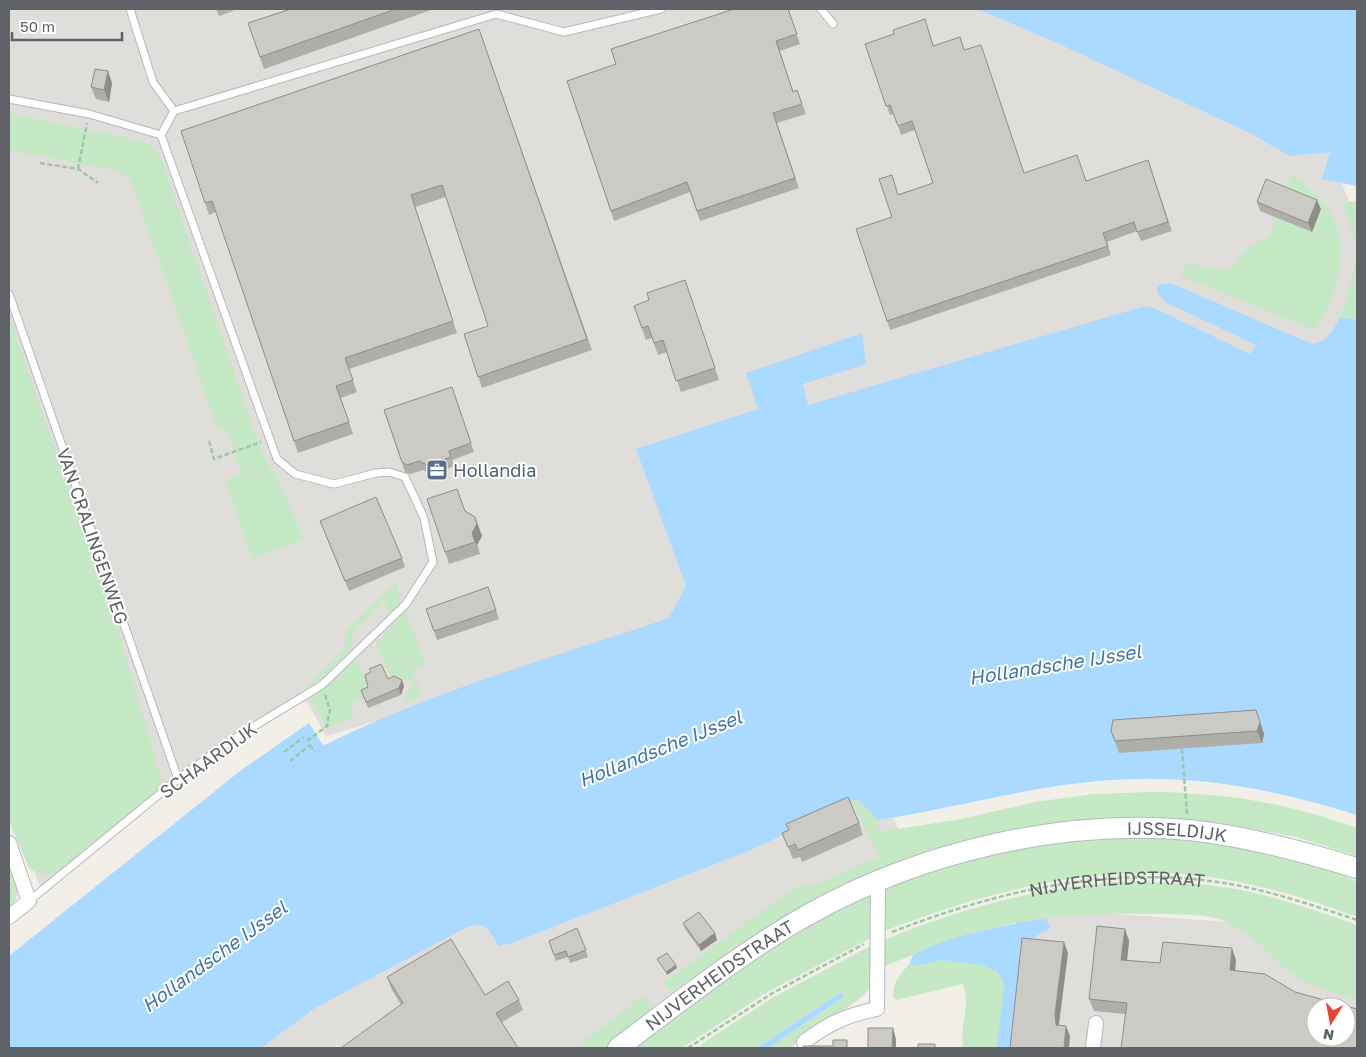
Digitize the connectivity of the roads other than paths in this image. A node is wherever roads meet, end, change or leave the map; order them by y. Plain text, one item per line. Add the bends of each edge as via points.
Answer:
1 (130, 9) edge
2 (661, 9) edge
3 (821, 9) edge
4 (832, 24) dead end
5 (9, 99) edge
6 (174, 111) junction
7 (161, 135) junction
8 (9, 294) edge
9 (178, 779) junction
10 (9, 843) edge
11 (993, 846) joint
12 (1357, 868) edge
13 (878, 881) junction
14 (29, 901) junction
15 (9, 917) edge
16 (1096, 1023) dead end
17 (804, 1042) dead end
18 (618, 1048) edge
19 (1093, 1048) edge

1 - 6 lane via 152,82
2 - 6 lane via 564,32 496,14
3 - 4 lane
5 - 7 lane via 89,114
6 - 7 lane
7 - 9 lane, SCHAARDIJK via 277,459 295,474 334,484 376,472 404,477 424,518 433,562 406,604 322,685 238,736
8 - 9 lane, VAN CRALINGENWEG
9 - 14 lane, SCHAARDIJK
10 - 14 street
11 - 12 street, IJSSELDIJK via 1080,832 1189,830 1270,844
11 - 13 street, NIJVERHEIDSTRAAT
13 - 17 street via 877,1009 847,1015
13 - 18 street, NIJVERHEIDSTRAAT via 779,932
14 - 15 street, SCHAARDIJK
16 - 19 street

